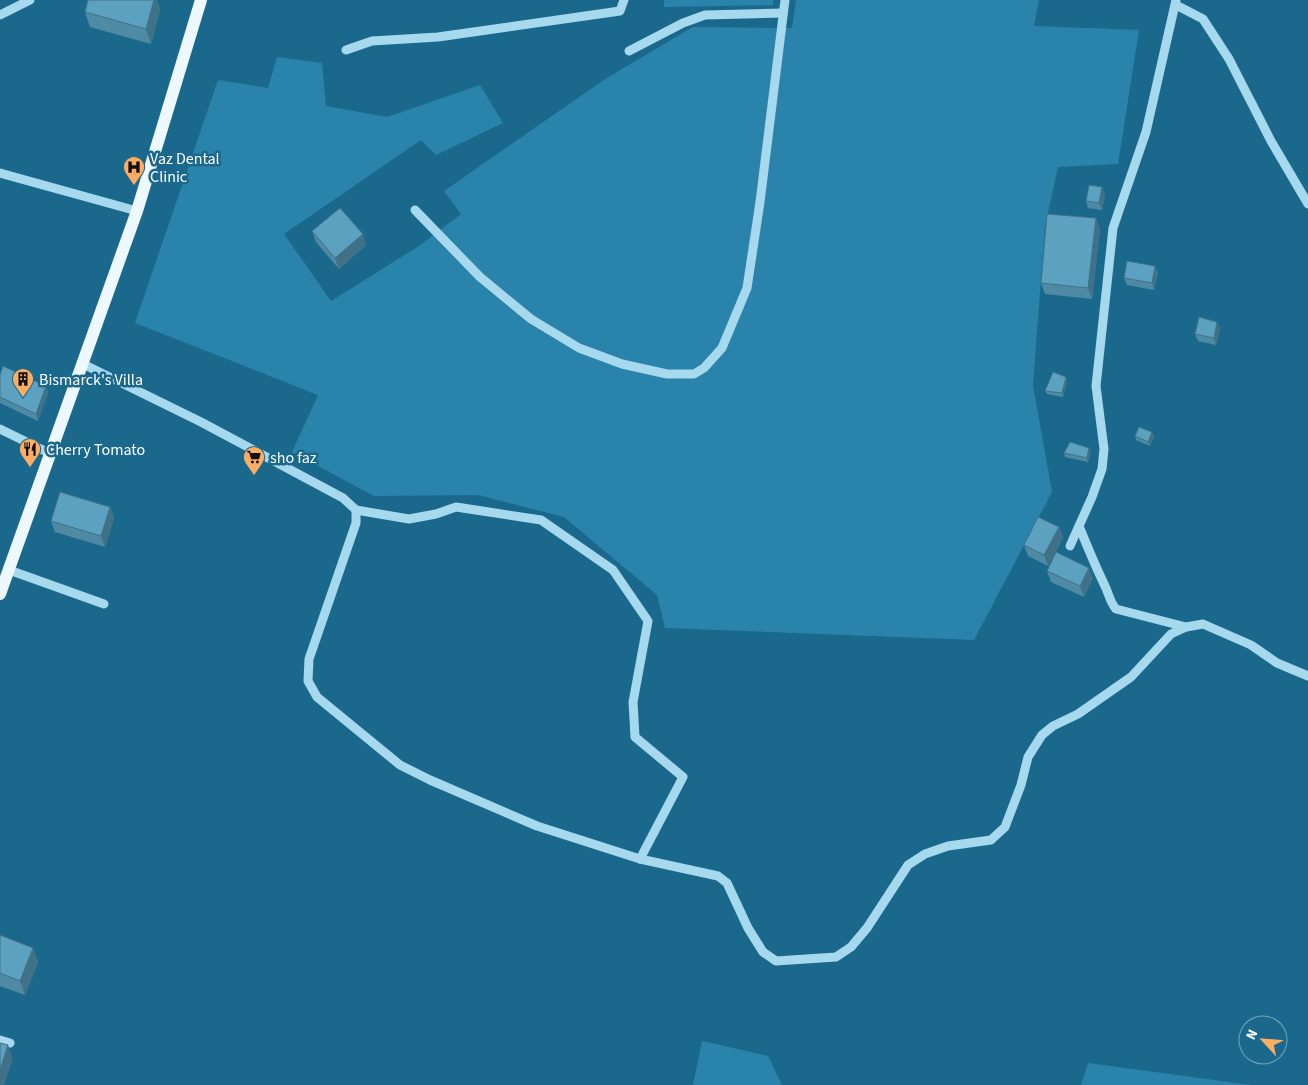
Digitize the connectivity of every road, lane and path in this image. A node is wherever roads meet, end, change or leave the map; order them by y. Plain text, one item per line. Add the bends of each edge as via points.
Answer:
1 (30, 0) edge
2 (201, 0) edge
3 (624, 0) edge
4 (785, 0) edge
5 (1176, 3) edge
6 (783, 13) junction
7 (0, 14) edge
8 (346, 50) dead end
9 (629, 51) dead end
10 (0, 173) edge
11 (1308, 204) edge
12 (415, 210) dead end
13 (137, 211) junction
14 (83, 364) junction
15 (0, 429) edge
16 (51, 454) junction
17 (356, 510) junction
18 (1079, 526) junction
19 (1070, 546) dead end
20 (5, 572) edge
21 (0, 594) edge
22 (104, 604) dead end
23 (1186, 627) junction
24 (1308, 676) edge
25 (640, 859) junction
26 (0, 1040) edge
27 (10, 1043) dead end

1 - 7 street
2 - 13 main road
3 - 8 street via 620,11 438,37 372,41
4 - 6 street
5 - 11 street via 1203,19 1229,59
5 - 18 street via 1146,132 1112,228 1096,386 1104,449 1102,469
6 - 9 street via 705,15 684,22
6 - 12 street via 747,288 722,348 694,374 666,374 622,364 578,348 531,319 480,276
10 - 13 street
13 - 14 main road
14 - 16 main road
14 - 17 street via 201,422 343,498
15 - 16 street
16 - 20 main road
17 - 25 street via 356,523 309,658 308,681 317,697 400,765 537,826
17 - 25 street via 409,519 456,507 541,520 613,570 648,621 633,702 635,737 683,777
18 - 19 street
18 - 23 street via 1094,567 1116,609
20 - 21 main road
20 - 22 street
23 - 24 street via 1203,624 1222,630 1277,663
23 - 25 street via 1171,634 1131,677 1042,735 1028,757 1005,827 992,840 948,846 925,854 908,865 867,928 836,957 776,961 763,952 727,883 718,876
26 - 27 street

